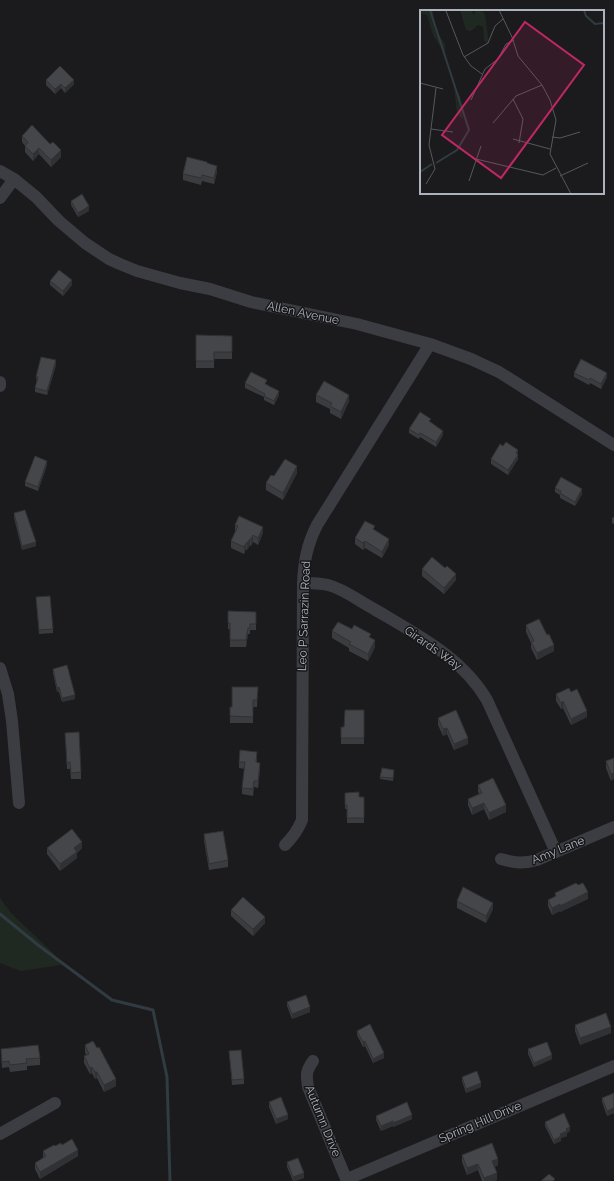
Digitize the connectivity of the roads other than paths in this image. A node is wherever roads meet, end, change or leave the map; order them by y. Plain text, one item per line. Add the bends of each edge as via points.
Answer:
1 (0, 171) edge
2 (14, 180) junction
3 (0, 198) edge
4 (430, 344) junction
5 (0, 382) edge
6 (0, 386) edge
7 (614, 446) edge
8 (303, 583) junction
9 (0, 668) edge
10 (19, 802) dead end
11 (614, 826) edge
12 (285, 845) dead end
13 (556, 852) junction
14 (501, 859) dead end
15 (313, 1061) dead end
16 (614, 1066) edge
17 (55, 1103) dead end
18 (0, 1134) edge
19 (347, 1180) edge

1 - 2 street, Allen Avenue
2 - 3 street
2 - 4 street, Allen Avenue via 85,243 126,267 251,302 357,324
4 - 7 street, Allen Avenue via 499,372
4 - 8 street, Leo P Sarrazin Road via 311,538 306,552
5 - 6 street
8 - 12 street, Leo P Sarrazin Road via 302,820 293,838
8 - 13 street, Girards Way via 329,585 352,596 428,642 464,669 487,700
9 - 10 street via 8,694 12,721
11 - 13 street, Amy Lane
13 - 14 street, Amy Lane via 526,864
15 - 19 street, Autumn Drive via 307,1070 308,1086
16 - 19 street, Spring Hill Drive
17 - 18 street

